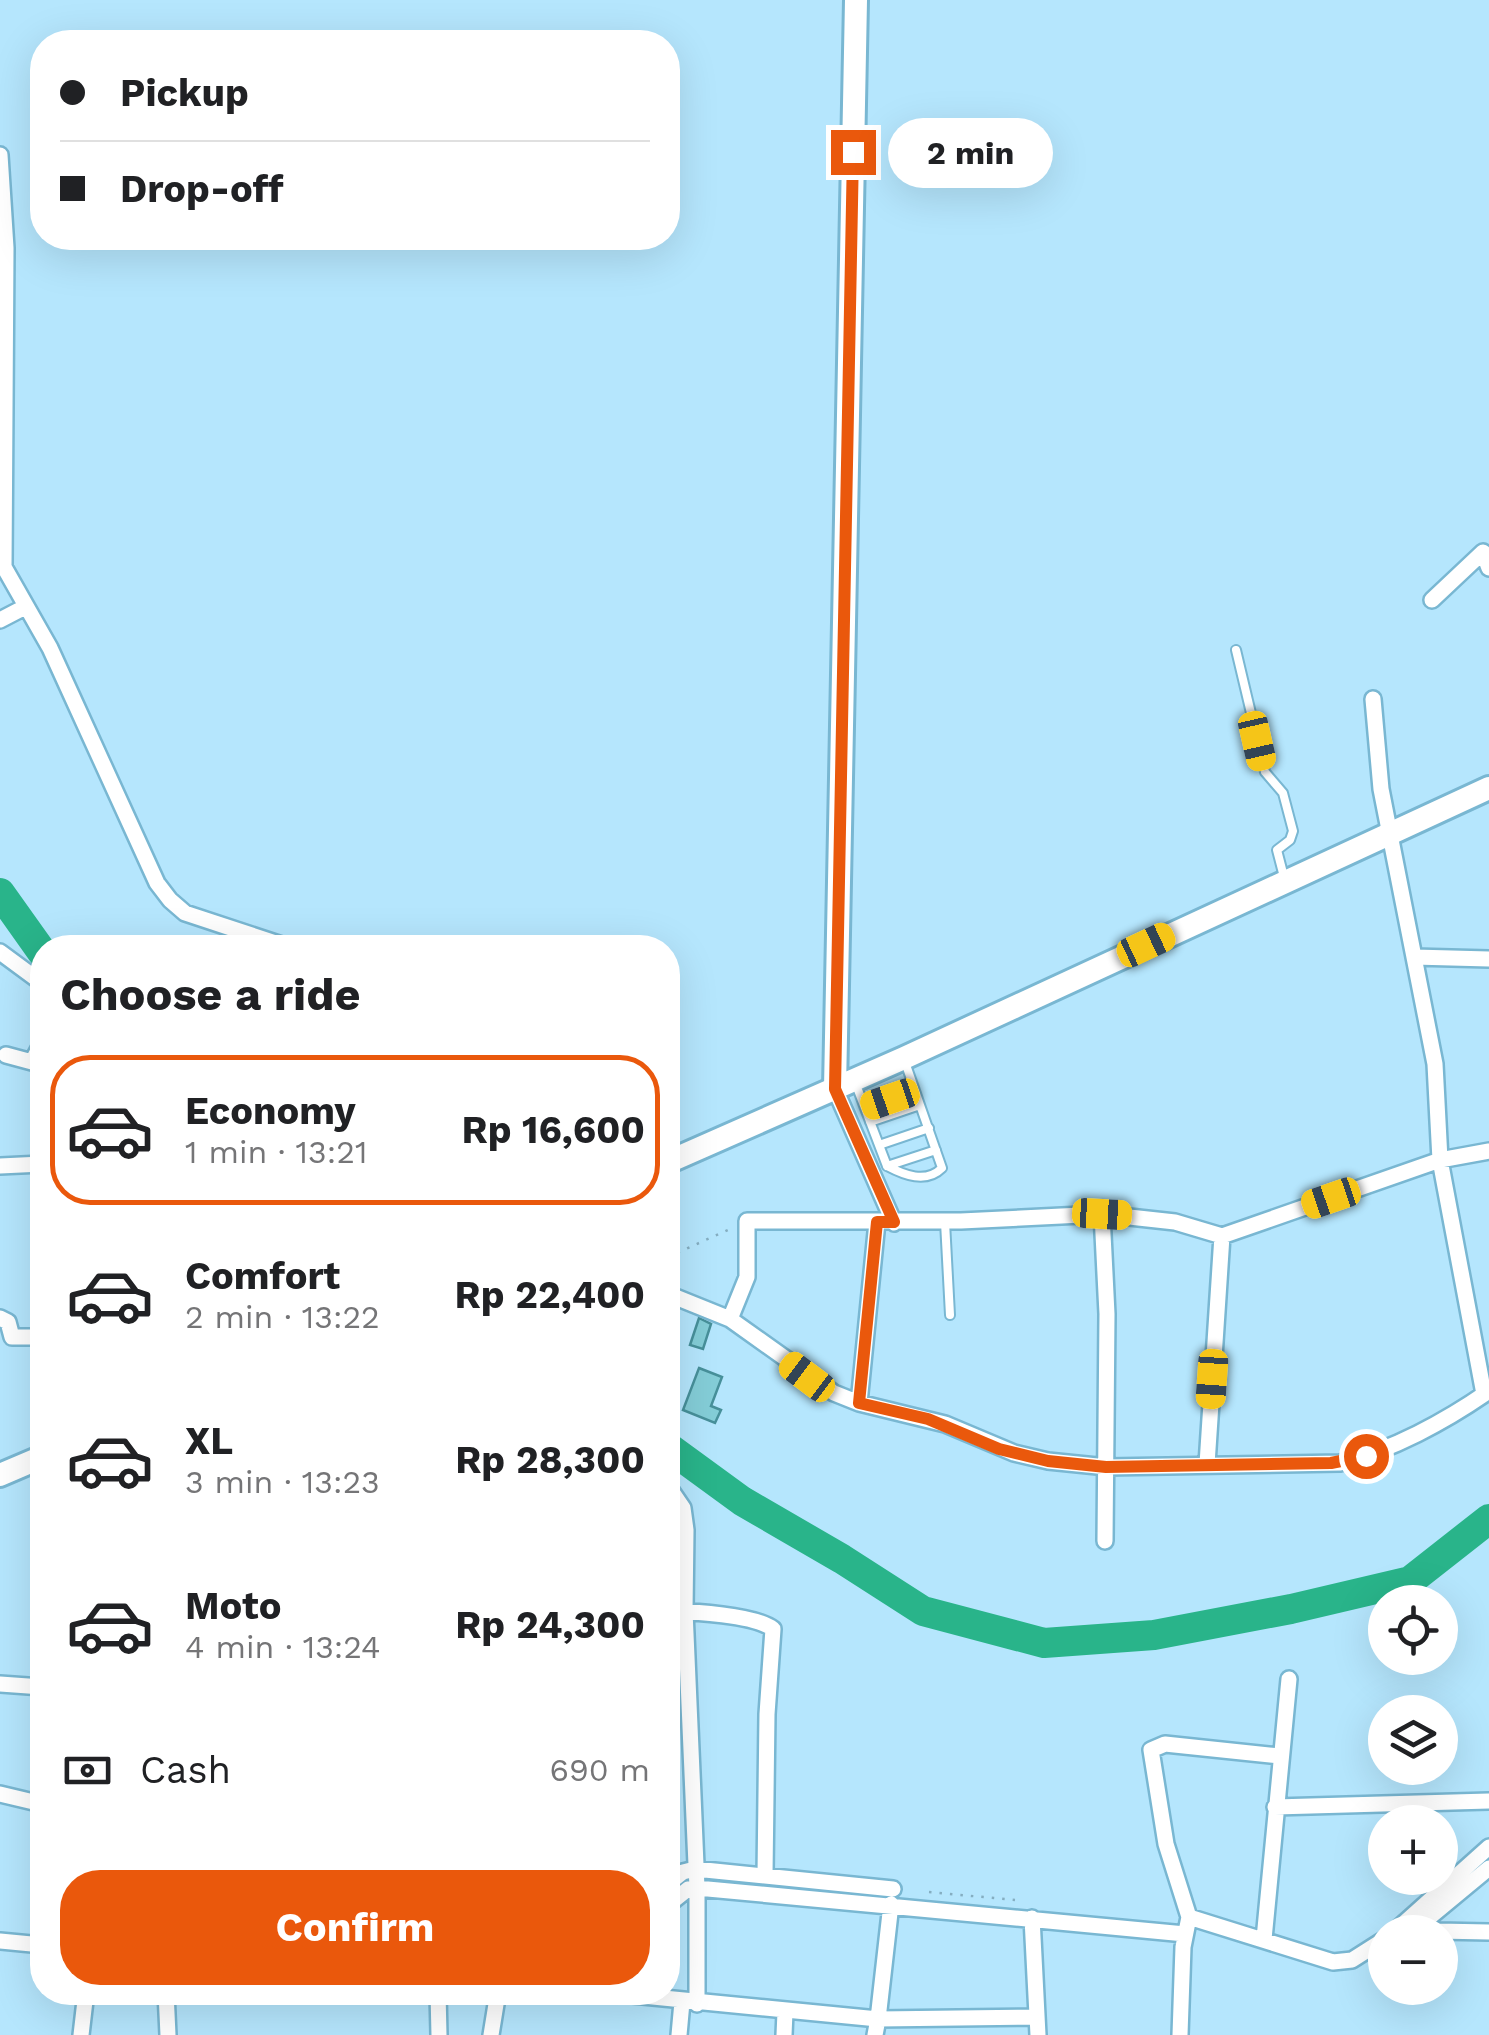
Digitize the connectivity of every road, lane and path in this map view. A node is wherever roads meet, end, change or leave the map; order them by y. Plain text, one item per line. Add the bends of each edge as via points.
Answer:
1 (856, 0) edge
2 (0, 155) edge
3 (1, 184) edge
4 (2, 297) edge
5 (1, 558) edge
6 (1489, 568) edge
7 (1432, 600) dead end
8 (25, 607) junction
9 (0, 620) edge
10 (1236, 650) dead end
11 (1373, 698) dead end
12 (1489, 788) edge
13 (1392, 832) junction
14 (1285, 881) junction
15 (252, 935) edge
16 (0, 952) edge
17 (1414, 957) junction
18 (1489, 959) edge
19 (30, 974) edge
20 (6, 1055) dead end
21 (904, 1058) junction
22 (30, 1061) edge
23 (845, 1085) junction
24 (915, 1090) junction
25 (920, 1105) junction
26 (864, 1108) junction
27 (870, 1122) junction
28 (929, 1128) junction
29 (879, 1145) junction
30 (936, 1150) junction
31 (1489, 1151) edge
32 (680, 1157) edge
33 (1440, 1160) junction
34 (30, 1165) edge
35 (0, 1166) edge
36 (886, 1166) junction
37 (1102, 1214) junction
38 (747, 1221) junction
39 (885, 1222) junction
40 (946, 1222) junction
41 (1222, 1236) junction
42 (680, 1252) edge
43 (680, 1299) edge
44 (950, 1315) dead end
45 (0, 1318) edge
46 (730, 1319) junction
47 (30, 1337) edge
48 (1486, 1393) edge
49 (859, 1398) junction
50 (1207, 1458) junction
51 (30, 1462) edge
52 (1107, 1462) junction
53 (0, 1475) edge
54 (680, 1504) edge
55 (1105, 1541) dead end
56 (680, 1611) edge
57 (685, 1611) junction
58 (1289, 1679) dead end
59 (0, 1684) edge
60 (30, 1687) edge
61 (1280, 1756) junction
62 (0, 1794) edge
63 (30, 1801) edge
64 (1489, 1801) edge
65 (1275, 1807) junction
66 (1489, 1848) edge
67 (1489, 1868) edge
68 (680, 1874) edge
69 (765, 1875) junction
70 (696, 1878) junction
71 (680, 1895) edge
72 (892, 1896) junction
73 (1413, 1915) edge
74 (1032, 1918) junction
75 (1187, 1926) junction
76 (1489, 1932) edge
77 (1264, 1939) junction
78 (0, 1940) edge
79 (30, 1944) edge
80 (1368, 1950) edge
81 (680, 2002) edge
82 (689, 2003) junction
83 (84, 2005) edge
84 (167, 2005) edge
85 (438, 2005) edge
86 (496, 2005) edge
87 (785, 2012) junction
88 (1036, 2017) junction
89 (877, 2027) edge
90 (81, 2035) edge
91 (168, 2035) edge
92 (439, 2035) edge
93 (491, 2035) edge
94 (679, 2035) edge
95 (784, 2035) edge
96 (1038, 2035) edge
97 (1180, 2035) edge

1 - 23 main road
2 - 3 street
3 - 4 street
4 - 5 street
5 - 8 street
6 - 7 street via 1483,552
8 - 9 street
8 - 15 street via 170,900 185,912
10 - 14 lane via 1265,772 1283,793 1293,831 1276,850
11 - 13 street
12 - 13 main road
13 - 14 main road
13 - 17 street
14 - 21 main road
16 - 19 street
17 - 18 street
17 - 33 street via 1435,1064
20 - 22 street
21 - 23 main road
21 - 24 lane
23 - 26 lane
23 - 32 main road
23 - 39 street
24 - 25 lane
24 - 26 lane
25 - 27 lane
25 - 28 lane
26 - 27 lane
27 - 29 lane
28 - 29 lane
28 - 30 lane
29 - 36 lane
30 - 36 lane
30 - 36 lane via 943,1166 935,1175 918,1178
31 - 33 street
33 - 41 street
33 - 48 street
34 - 35 street
37 - 40 street
37 - 41 street
37 - 52 street
38 - 39 street
38 - 42 path
38 - 46 street via 746,1277
39 - 40 street
39 - 49 street
40 - 44 lane
41 - 50 street
43 - 46 street
45 - 47 street via 12,1337
46 - 49 street via 807,1377
48 - 50 street via 1353,1460
49 - 52 street via 999,1449 1048,1461
50 - 52 street
51 - 53 main road
52 - 55 street
54 - 57 street
56 - 57 street
57 - 69 street via 774,1629
57 - 70 street
58 - 61 street
59 - 60 street
61 - 65 street
61 - 75 street via 1165,1744 1152,1750
62 - 63 street
64 - 65 street
65 - 77 street
66 - 73 street
67 - 76 street via 1419,1926
68 - 70 street
69 - 70 street
69 - 72 street
70 - 71 street
70 - 72 street
70 - 82 street
72 - 74 street
72 - 89 street
74 - 75 street
74 - 88 street
75 - 77 street
75 - 97 street
77 - 80 street via 1342,1963
78 - 79 street
81 - 82 street
82 - 87 street
82 - 94 street
83 - 90 street
84 - 91 street
85 - 92 street
86 - 93 street
87 - 89 street
87 - 95 street
88 - 89 street
88 - 96 street

